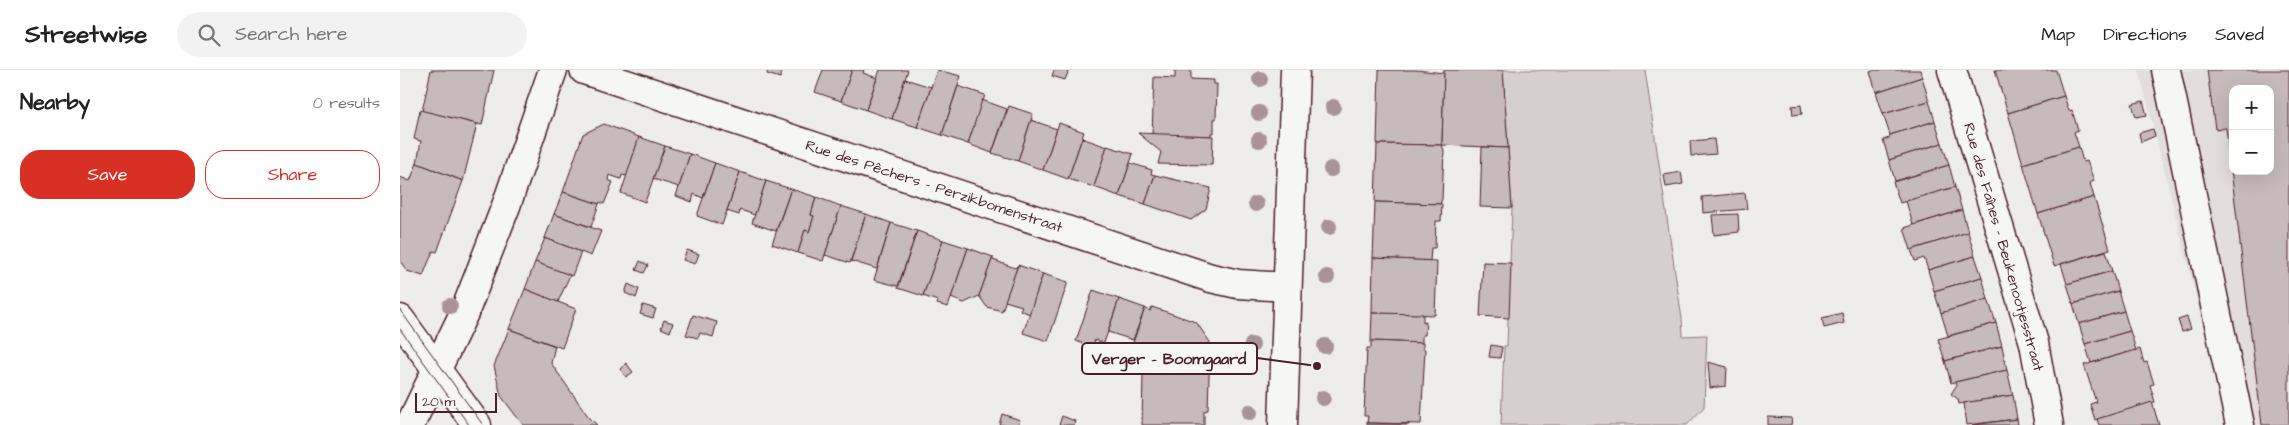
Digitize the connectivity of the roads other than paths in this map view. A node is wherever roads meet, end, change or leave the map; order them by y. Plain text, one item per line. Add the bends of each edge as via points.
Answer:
1 (553, 70) edge
2 (584, 70) edge
3 (1295, 70) edge
4 (1952, 70) edge
5 (2166, 70) edge
6 (1287, 287) junction
7 (400, 319) edge
8 (436, 369) junction
9 (410, 425) edge
10 (476, 425) edge
11 (1282, 425) edge
12 (2049, 425) edge
13 (2240, 425) edge

1 - 8 street via 506,206 465,310
2 - 6 street, Rue des Pêchers - Perzikbomenstraat via 1212,278 1238,284
3 - 6 street
4 - 12 street, Rue des Faînes - Beukenootjesstraat via 2034,343
5 - 13 street
6 - 11 street
7 - 8 street
8 - 9 street
8 - 10 street

